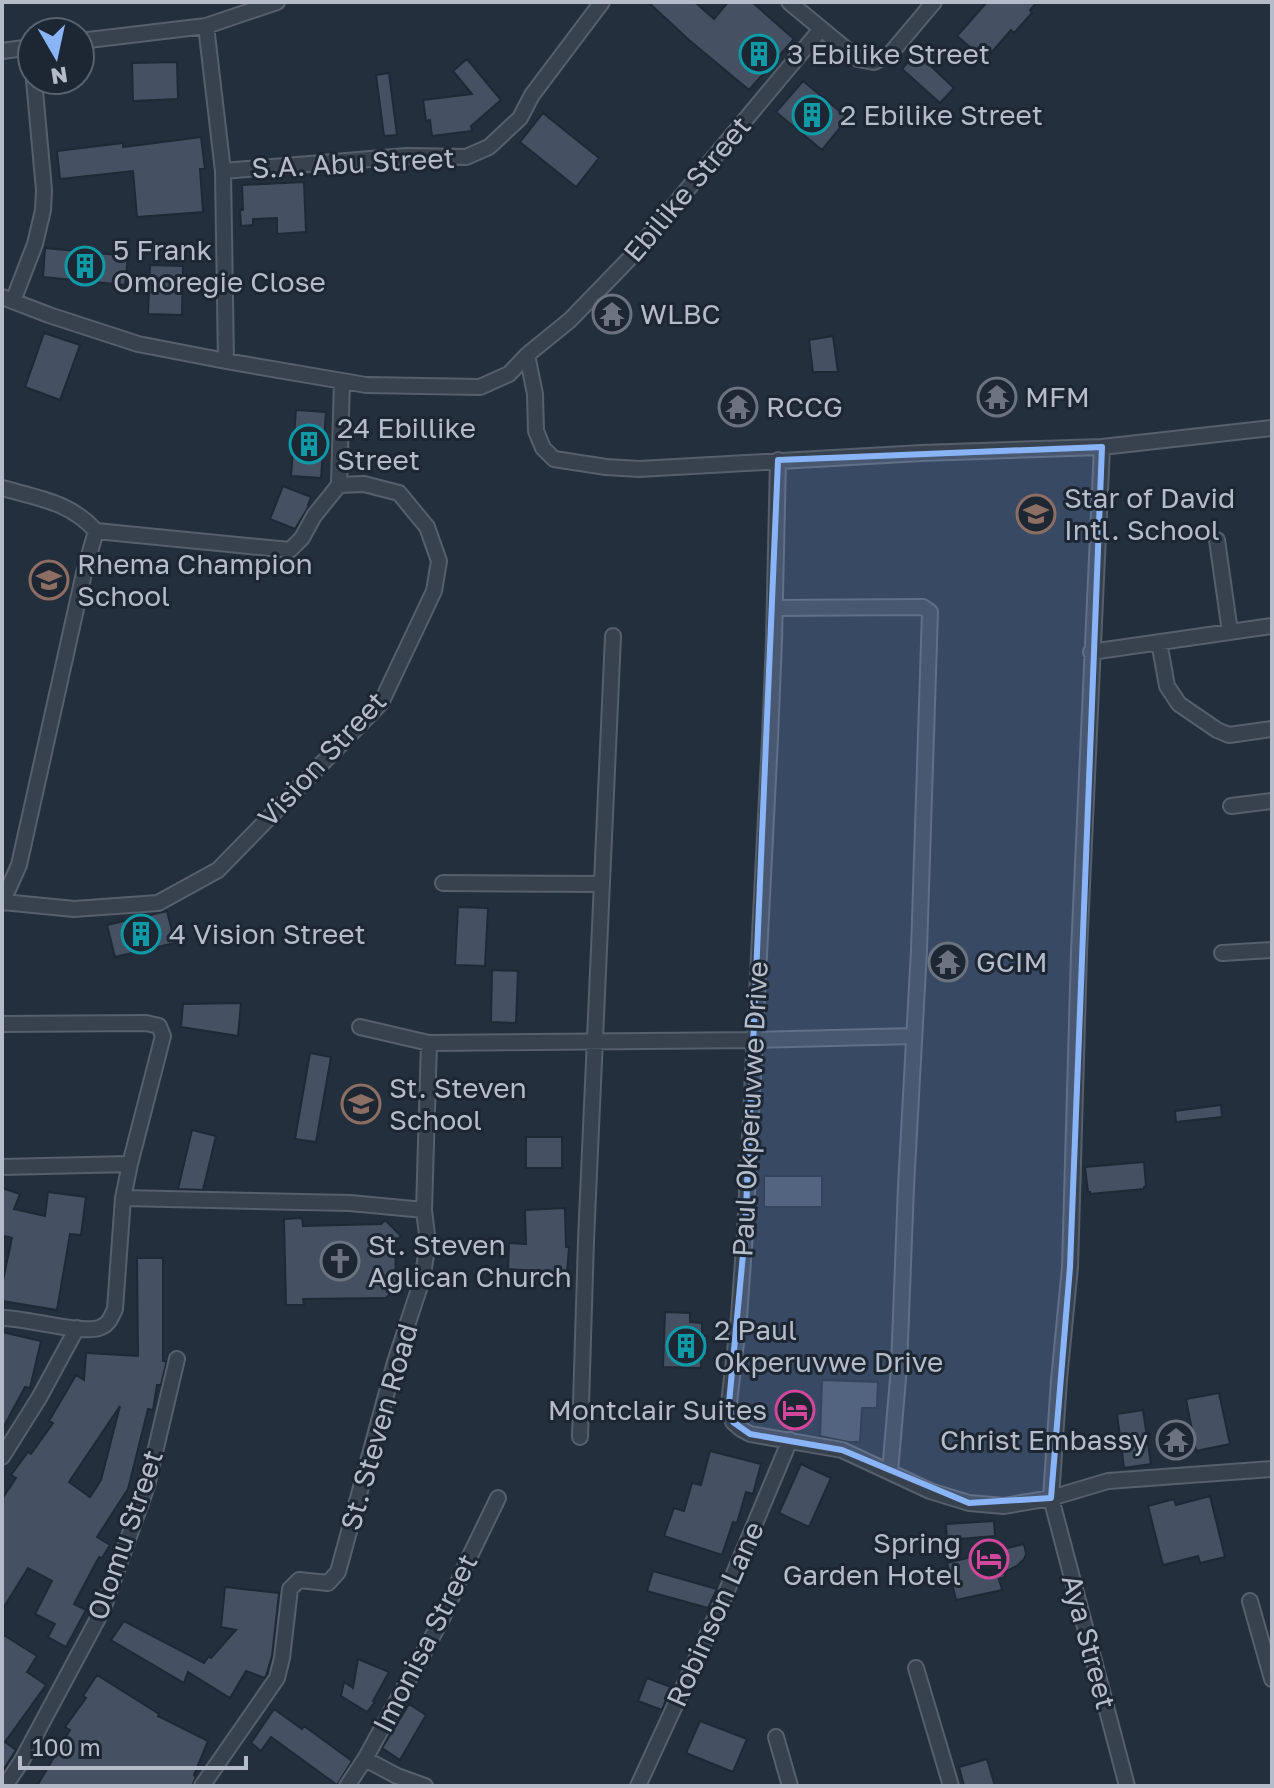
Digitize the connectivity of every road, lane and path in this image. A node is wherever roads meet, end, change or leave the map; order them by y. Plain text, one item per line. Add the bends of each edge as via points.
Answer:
1 (277, 2) edge
2 (602, 2) edge
3 (789, 2) edge
4 (934, 2) edge
5 (206, 26) junction
6 (821, 29) junction
7 (96, 39) edge
8 (35, 96) edge
9 (223, 171) junction
10 (8, 299) edge
11 (527, 355) junction
12 (226, 361) junction
13 (342, 381) junction
14 (1272, 428) edge
15 (1102, 447) junction
16 (778, 460) junction
17 (339, 485) junction
18 (2, 488) edge
19 (96, 531) junction
20 (1217, 540) dead end
21 (775, 608) junction
22 (1272, 626) edge
23 (1230, 632) junction
24 (613, 636) dead end
25 (1159, 642) junction
26 (1091, 652) junction
27 (1272, 729) edge
28 (1272, 801) edge
29 (1231, 806) dead end
30 (443, 883) dead end
31 (602, 884) junction
32 (2, 902) edge
33 (1272, 950) edge
34 (1222, 953) dead end
35 (2, 1024) edge
36 (360, 1027) dead end
37 (914, 1036) junction
38 (754, 1040) junction
39 (596, 1041) junction
40 (429, 1043) junction
41 (130, 1164) junction
42 (2, 1167) edge
43 (123, 1198) junction
44 (424, 1210) junction
45 (2, 1318) edge
46 (77, 1328) junction
47 (177, 1359) dead end
48 (580, 1437) dead end
49 (790, 1440) junction
50 (2, 1457) edge
51 (1272, 1469) edge
52 (890, 1472) junction
53 (498, 1498) dead end
54 (1051, 1498) junction
55 (1250, 1601) dead end
56 (916, 1668) dead end
57 (1272, 1679) edge
58 (776, 1737) dead end
59 (365, 1759) junction
60 (5, 1786) edge
61 (202, 1786) edge
62 (347, 1786) edge
63 (425, 1786) edge
64 (638, 1786) edge
65 (790, 1786) edge
66 (951, 1786) edge
67 (1127, 1786) edge

1 - 5 street
2 - 9 street, S.A. Abu Street via 520,118 489,147 466,157 407,156
3 - 6 street
4 - 6 street via 891,53 874,62 858,59
5 - 7 street
5 - 9 street
6 - 11 street, Ebilike Street via 631,257 570,320
8 - 10 street via 43,210 35,244
9 - 12 street
10 - 12 street, Ebilike Street via 138,344
11 - 13 street, Ebilike Street via 509,374 480,387
11 - 16 street via 536,431 554,459 639,469
12 - 13 street, Ebilike Street
13 - 17 street
14 - 15 street
15 - 16 street
15 - 26 street, Aya Street
16 - 21 street, Paul Okperuvwe Drive
17 - 19 street via 290,550
17 - 32 street, Vision Street via 364,484 399,493 427,527 439,561 434,591 381,703 218,870 158,903 74,909
18 - 19 street via 58,503
19 - 32 street via 19,865
20 - 23 street
21 - 37 street via 923,607 930,612
21 - 38 street, Paul Okperuvwe Drive
22 - 23 street
23 - 25 street
24 - 31 street
25 - 26 street
25 - 27 street via 1167,686 1179,704 1229,735
26 - 54 street, Aya Street via 1070,1267
28 - 29 street
30 - 31 street
31 - 39 street
33 - 34 street
35 - 41 street via 159,1026 163,1036
36 - 40 street
37 - 38 street
37 - 52 street
38 - 39 street
38 - 49 street, Paul Okperuvwe Drive via 740,1303 729,1403 733,1422 741,1429
39 - 40 street
39 - 48 street
40 - 44 street
41 - 42 street
41 - 43 street
43 - 44 street via 350,1203
43 - 46 street via 115,1309 109,1322 97,1329
44 - 61 street, St. Steven Road via 428,1243 422,1280 338,1572 328,1583 299,1580 290,1589 277,1678
45 - 46 street
46 - 50 street
47 - 60 street, Olomu Street via 147,1486 103,1609
49 - 52 street, Paul Okperuvwe Drive via 842,1450
49 - 64 street, Robinson Lane
51 - 54 street, Paul Okperuvwe Drive via 1108,1481
52 - 54 street, Paul Okperuvwe Drive via 969,1503 1004,1506
53 - 59 street, Imonisa Street via 442,1619
54 - 67 street, Aya Street
55 - 57 street
56 - 66 street
58 - 65 street
59 - 62 street, Imonisa Street
59 - 63 street

